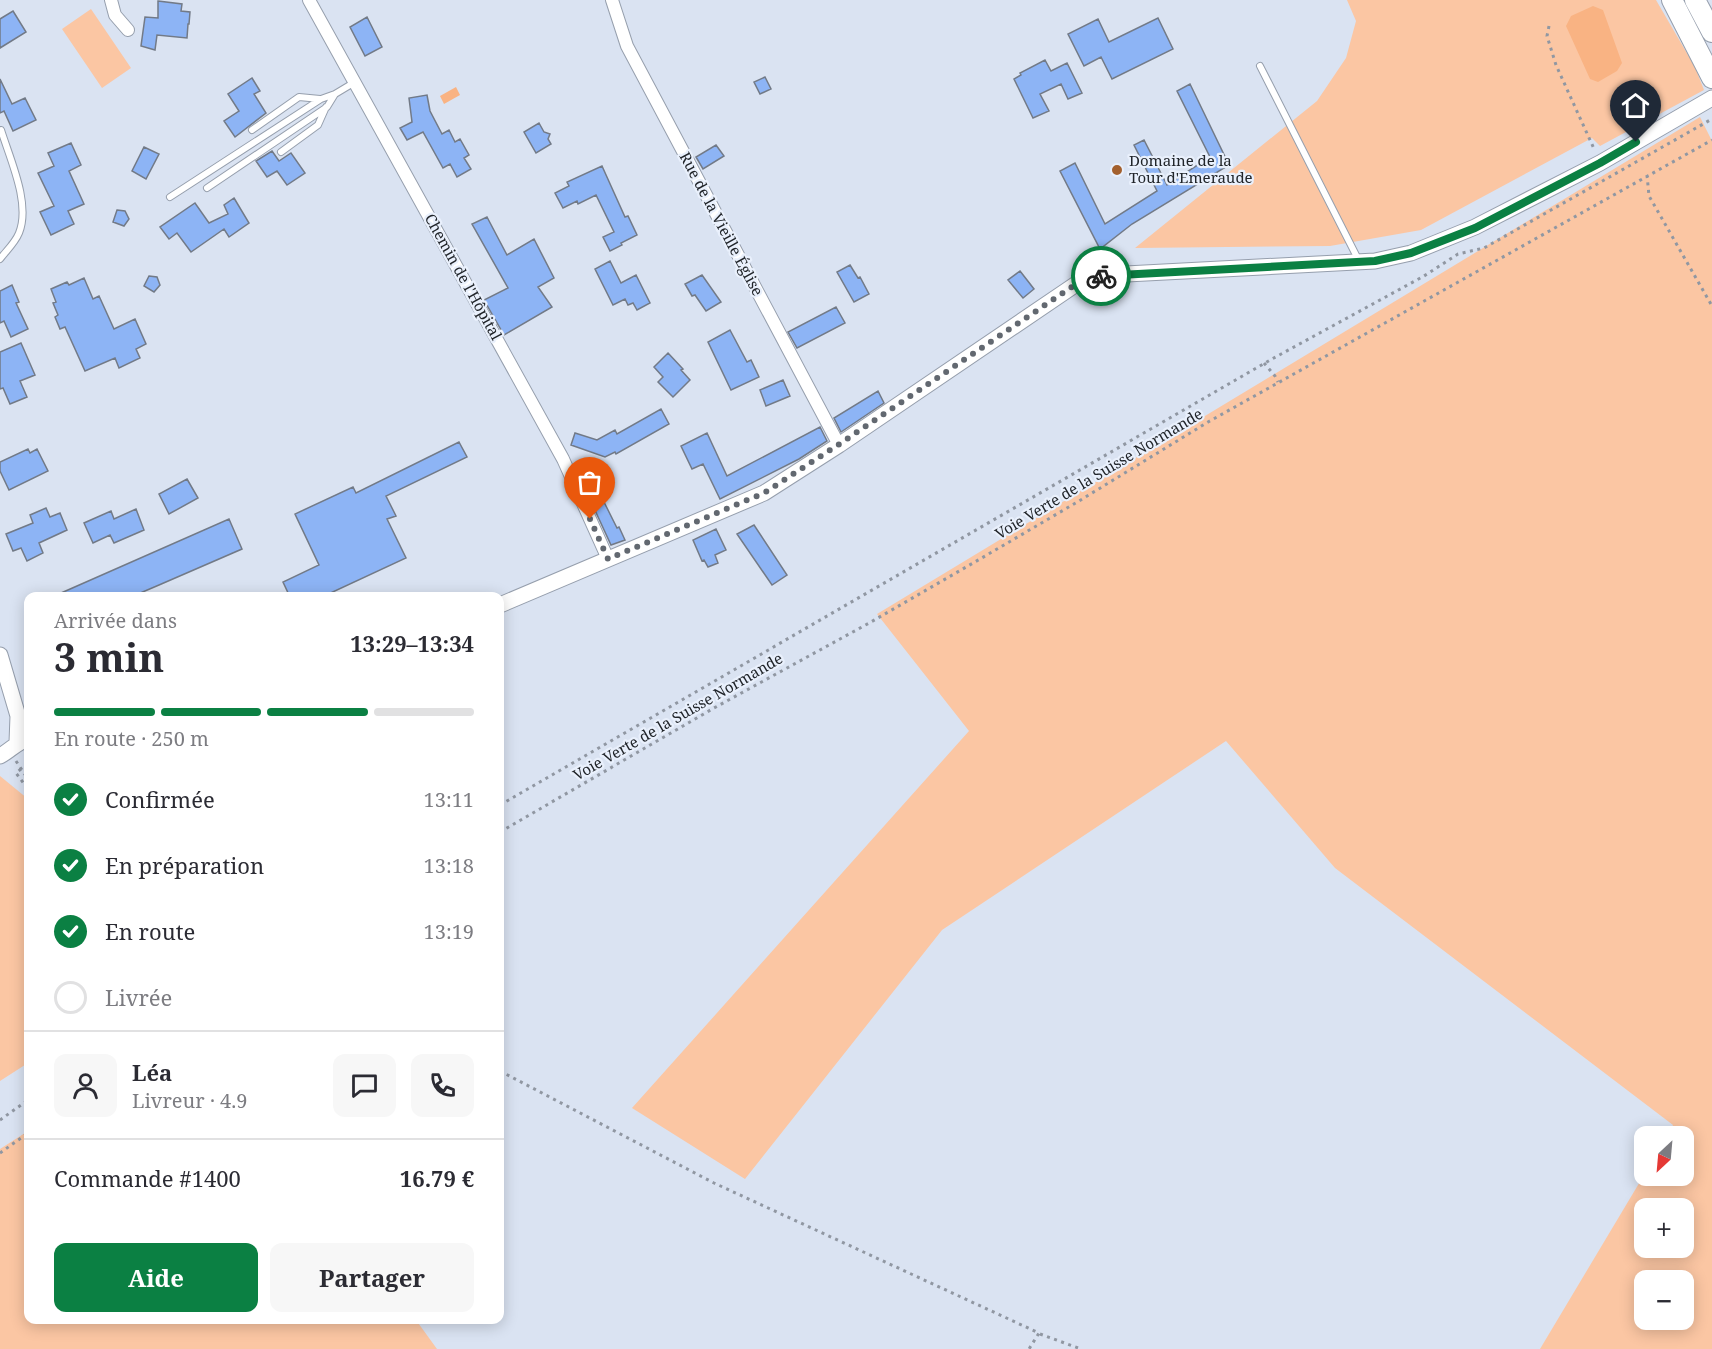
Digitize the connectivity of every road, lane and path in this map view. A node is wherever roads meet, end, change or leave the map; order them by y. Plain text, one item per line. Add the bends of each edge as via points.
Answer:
1 (111, 0) edge
2 (309, 0) edge
3 (612, 0) edge
4 (1672, 0) edge
5 (1695, 0) edge
6 (1549, 26) dead end
7 (128, 30) dead end
8 (1712, 33) edge
9 (1260, 66) dead end
10 (1708, 70) edge
11 (356, 81) junction
12 (335, 94) junction
13 (1712, 98) edge
14 (321, 99) junction
15 (327, 107) junction
16 (1712, 119) edge
17 (1, 130) edge
18 (252, 130) dead end
19 (1712, 140) edge
20 (281, 152) dead end
21 (1600, 163) junction
22 (1647, 175) junction
23 (207, 188) dead end
24 (170, 196) dead end
25 (0, 260) edge
26 (1359, 261) junction
27 (1712, 306) edge
28 (1264, 363) junction
29 (1278, 382) junction
30 (838, 445) junction
31 (608, 559) junction
32 (504, 603) edge
33 (0, 655) edge
34 (23, 741) edge
35 (0, 756) edge
36 (17, 763) dead end
37 (21, 769) junction
38 (24, 773) edge
39 (24, 784) edge
40 (504, 803) edge
41 (504, 830) edge
42 (504, 1073) edge
43 (24, 1103) edge
44 (0, 1120) edge
45 (24, 1136) edge
46 (0, 1153) edge
47 (1040, 1333) junction
48 (1029, 1349) edge
49 (1081, 1349) edge

1 - 7 street via 115,15
2 - 11 street, Chemin de l'Hôpital
3 - 30 street, Rue de la Vieille Église via 627,46
4 - 10 highway
5 - 8 highway
6 - 21 path via 1547,36 1556,64
9 - 26 lane
11 - 12 lane
11 - 31 street, Chemin de l'Hôpital via 563,459
12 - 14 lane
12 - 15 lane
13 - 21 street
14 - 18 lane via 299,96
14 - 24 lane
15 - 20 lane via 318,125
15 - 23 lane
16 - 28 path via 1484,248 1458,254
17 - 25 lane via 23,204 23,220 19,235
19 - 22 path, Voie Verte de la Suisse Normande
21 - 26 street via 1475,228 1411,253
22 - 27 path via 1649,196
22 - 29 path, Voie Verte de la Suisse Normande
26 - 30 street via 1088,276
28 - 29 path
28 - 40 path
29 - 41 path, Voie Verte de la Suisse Normande via 901,605
30 - 31 street via 764,493
31 - 32 street
33 - 34 street
34 - 35 street
36 - 37 path
37 - 38 path
37 - 39 path via 16,773
42 - 47 path via 714,1183
43 - 44 path
45 - 46 path
47 - 48 path
47 - 49 path

